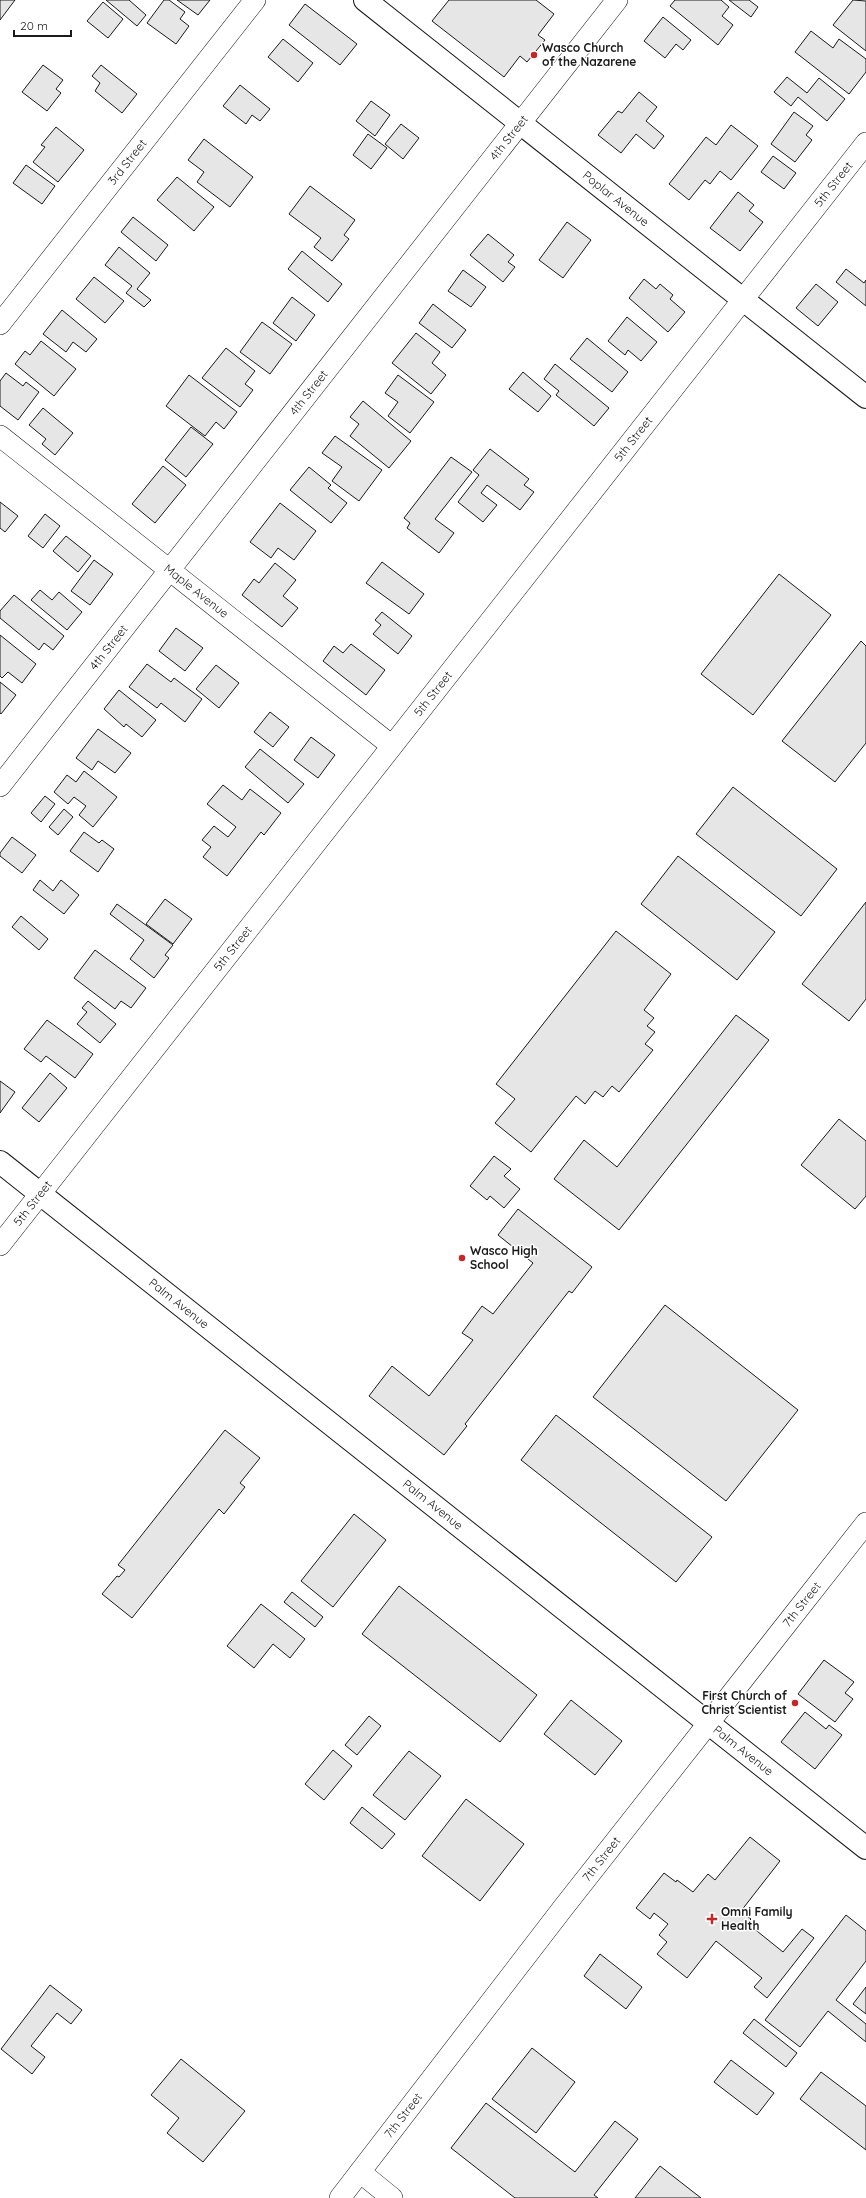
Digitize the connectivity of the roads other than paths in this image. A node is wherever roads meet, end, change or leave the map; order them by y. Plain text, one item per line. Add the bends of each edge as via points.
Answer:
1 (255, 0) edge
2 (365, 0) edge
3 (617, 0) edge
4 (520, 123) junction
5 (866, 143) edge
6 (743, 299) junction
7 (0, 324) edge
8 (866, 397) edge
9 (0, 436) edge
10 (169, 570) junction
11 (392, 746) junction
12 (0, 786) edge
13 (0, 1162) edge
14 (40, 1193) junction
15 (0, 1245) edge
16 (866, 1523) edge
17 (709, 1723) junction
18 (866, 1848) edge
19 (360, 2172) junction
20 (340, 2198) edge
21 (392, 2198) edge

1 - 7 street, 3rd Street
2 - 4 main road, Poplar Avenue
3 - 4 street, 4th Street
4 - 6 main road, Poplar Avenue
4 - 10 street, 4th Street
5 - 6 street, 5th Street
6 - 8 main road, Poplar Avenue
6 - 11 street, 5th Street
9 - 10 street, Maple Avenue
10 - 11 street, Maple Avenue
10 - 12 street, 4th Street
11 - 14 street, 5th Street
13 - 14 main road, Palm Avenue
14 - 15 street, 5th Street
14 - 17 main road, Palm Avenue
16 - 17 street, 7th Street
17 - 18 main road, Palm Avenue
17 - 19 street, 7th Street
19 - 20 street, 7th Street
19 - 21 street

